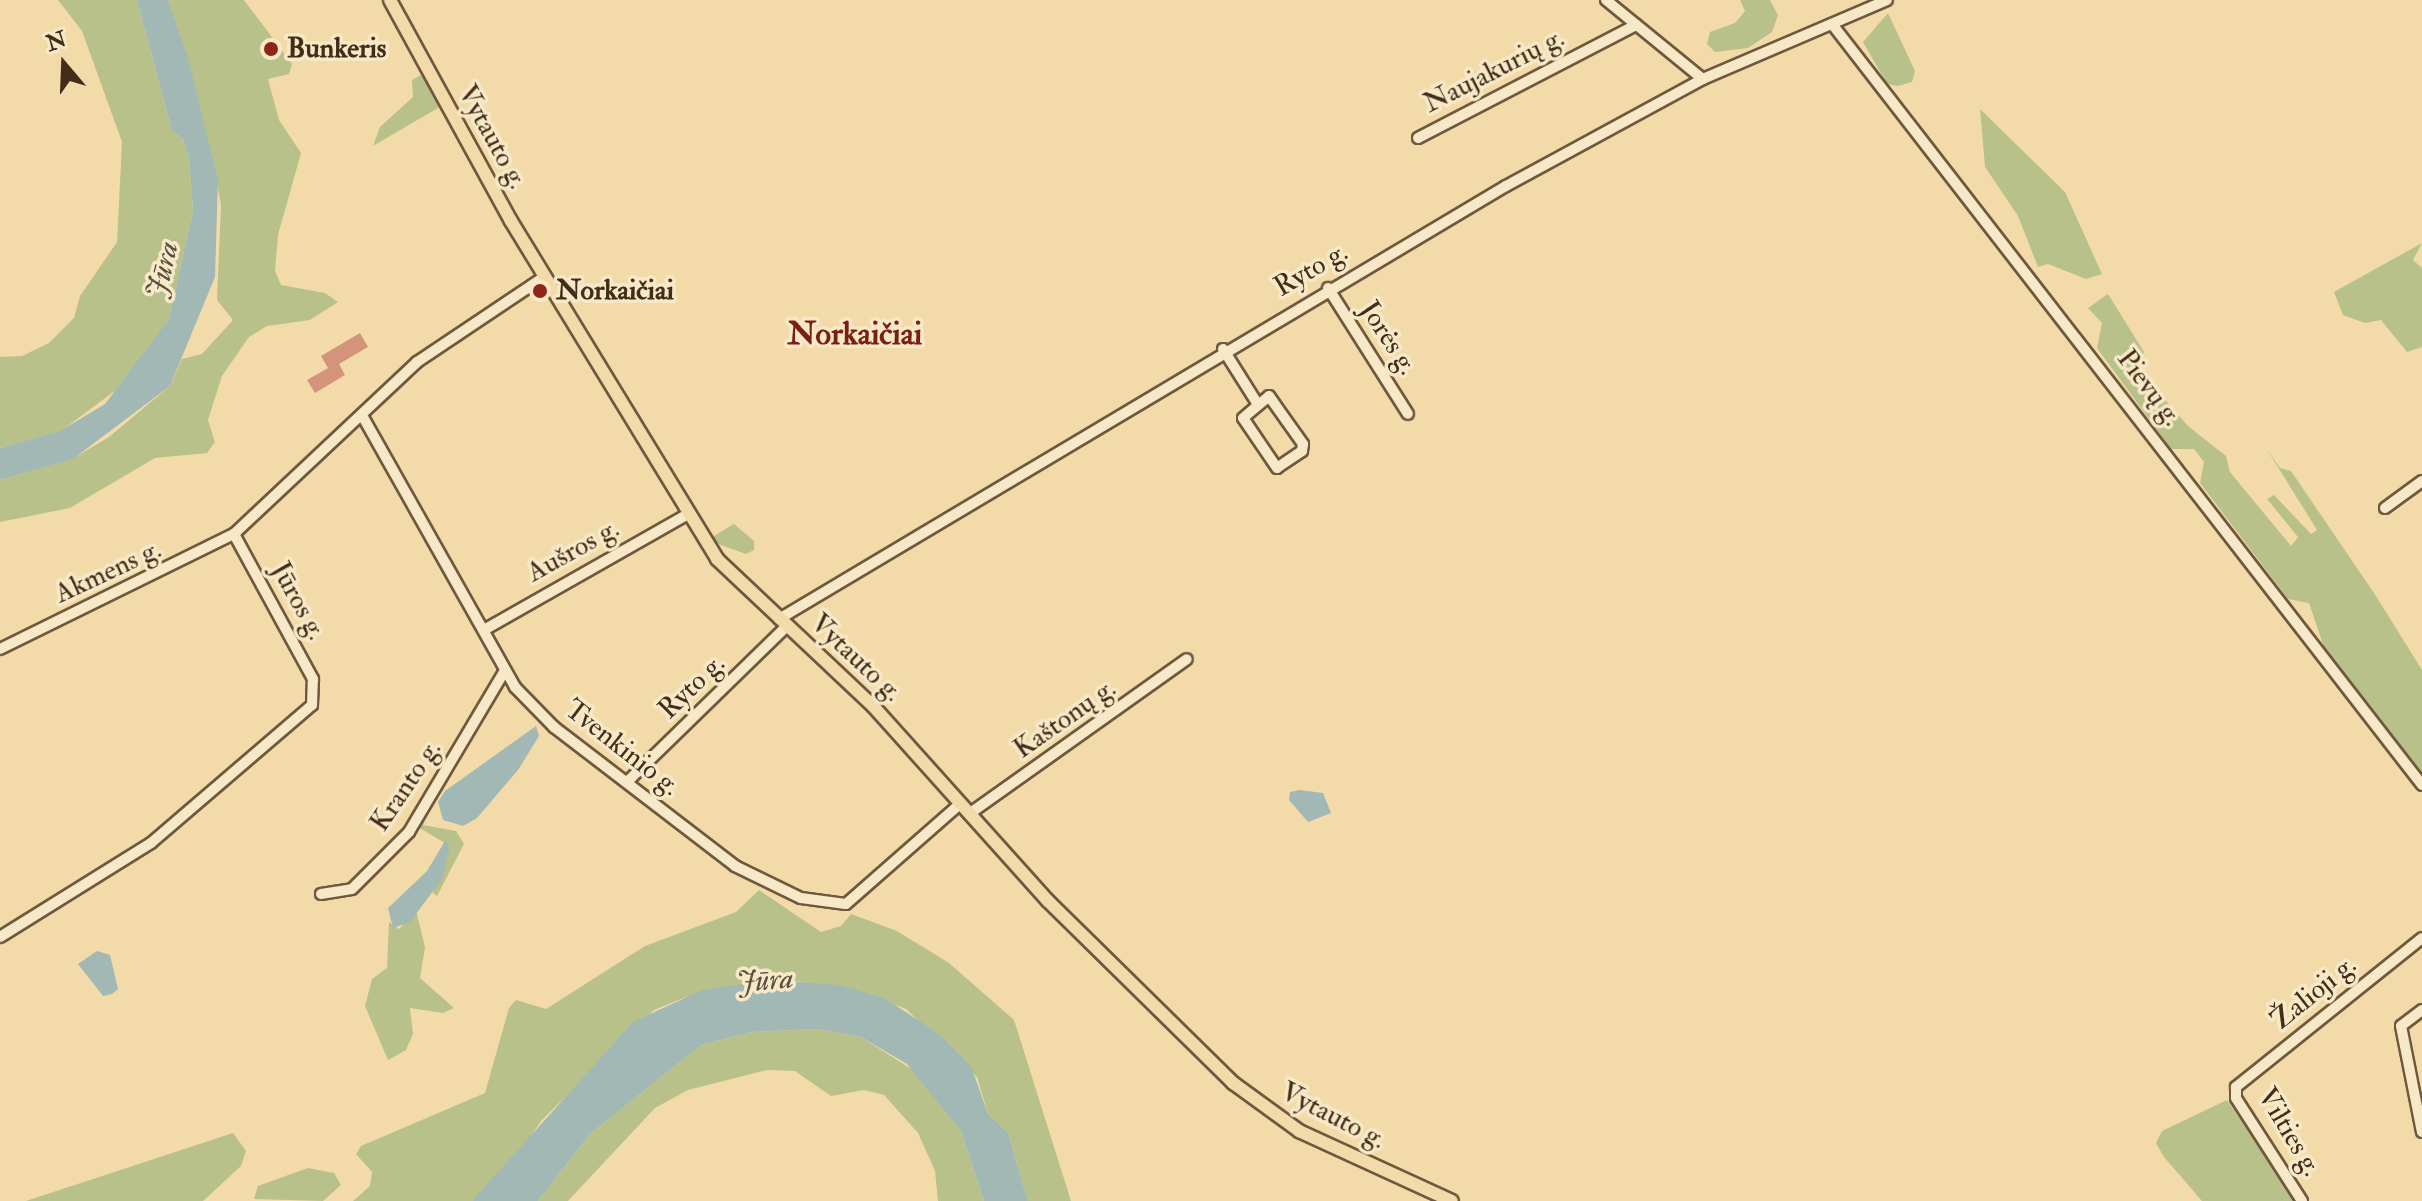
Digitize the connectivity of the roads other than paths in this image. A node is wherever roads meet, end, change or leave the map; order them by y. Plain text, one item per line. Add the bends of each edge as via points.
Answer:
1 (390, 0) edge
2 (1606, 0) edge
3 (1887, 0) edge
4 (1832, 24) junction
5 (1636, 25) junction
6 (1703, 79) junction
7 (1418, 138) dead end
8 (544, 277) junction
9 (1328, 288) junction
10 (1223, 349) junction
11 (1257, 403) junction
12 (1408, 414) dead end
13 (363, 417) junction
14 (2422, 481) edge
15 (2385, 508) dead end
16 (685, 516) junction
17 (234, 534) junction
18 (783, 623) junction
19 (484, 630) junction
20 (0, 649) edge
21 (1187, 659) dead end
22 (504, 672) junction
23 (629, 780) junction
24 (2422, 785) edge
25 (960, 804) junction
26 (969, 814) junction
27 (321, 894) dead end
28 (0, 937) edge
29 (2422, 938) edge
30 (2422, 1010) edge
31 (2236, 1087) joint
32 (2422, 1132) edge
33 (1452, 1201) edge
34 (2302, 1201) edge

1 - 8 main road, Vytauto g.
2 - 5 street
3 - 4 street, Ryto g.
4 - 6 street, Ryto g.
4 - 24 street, Pievų g.
5 - 6 street
5 - 7 street, Naujakurių g.
6 - 9 street, Ryto g.
8 - 13 street via 428,354
8 - 16 main road, Vytauto g.
9 - 10 street, Ryto g.
9 - 12 street, Jorės g.
10 - 11 street
10 - 18 street, Ryto g.
11 - 11 street via 1275,398 1303,444 1302,451 1277,468 1243,418
13 - 17 street
13 - 19 street, Tvenkinio g.
14 - 15 street
16 - 18 main road, Vytauto g. via 717,559
16 - 19 street, Aušros g.
17 - 20 street, Akmens g.
17 - 28 street, Jūros g. via 313,679 312,705 151,843
18 - 23 street, Ryto g.
18 - 25 main road, Vytauto g. via 873,706
19 - 22 street, Tvenkinio g.
21 - 26 street, Kaštonų g.
22 - 23 street, Tvenkinio g. via 541,716
22 - 27 street, Kranto g. via 409,832 352,889
23 - 25 street, Tvenkinio g. via 735,866 832,906 861,896
25 - 26 main road, Vytauto g.
26 - 33 main road, Vytauto g. via 1087,941 1249,1097 1322,1143
29 - 31 street, Žalioji g.
30 - 32 street via 2401,1026
31 - 34 street, Vilties g. via 2236,1098

